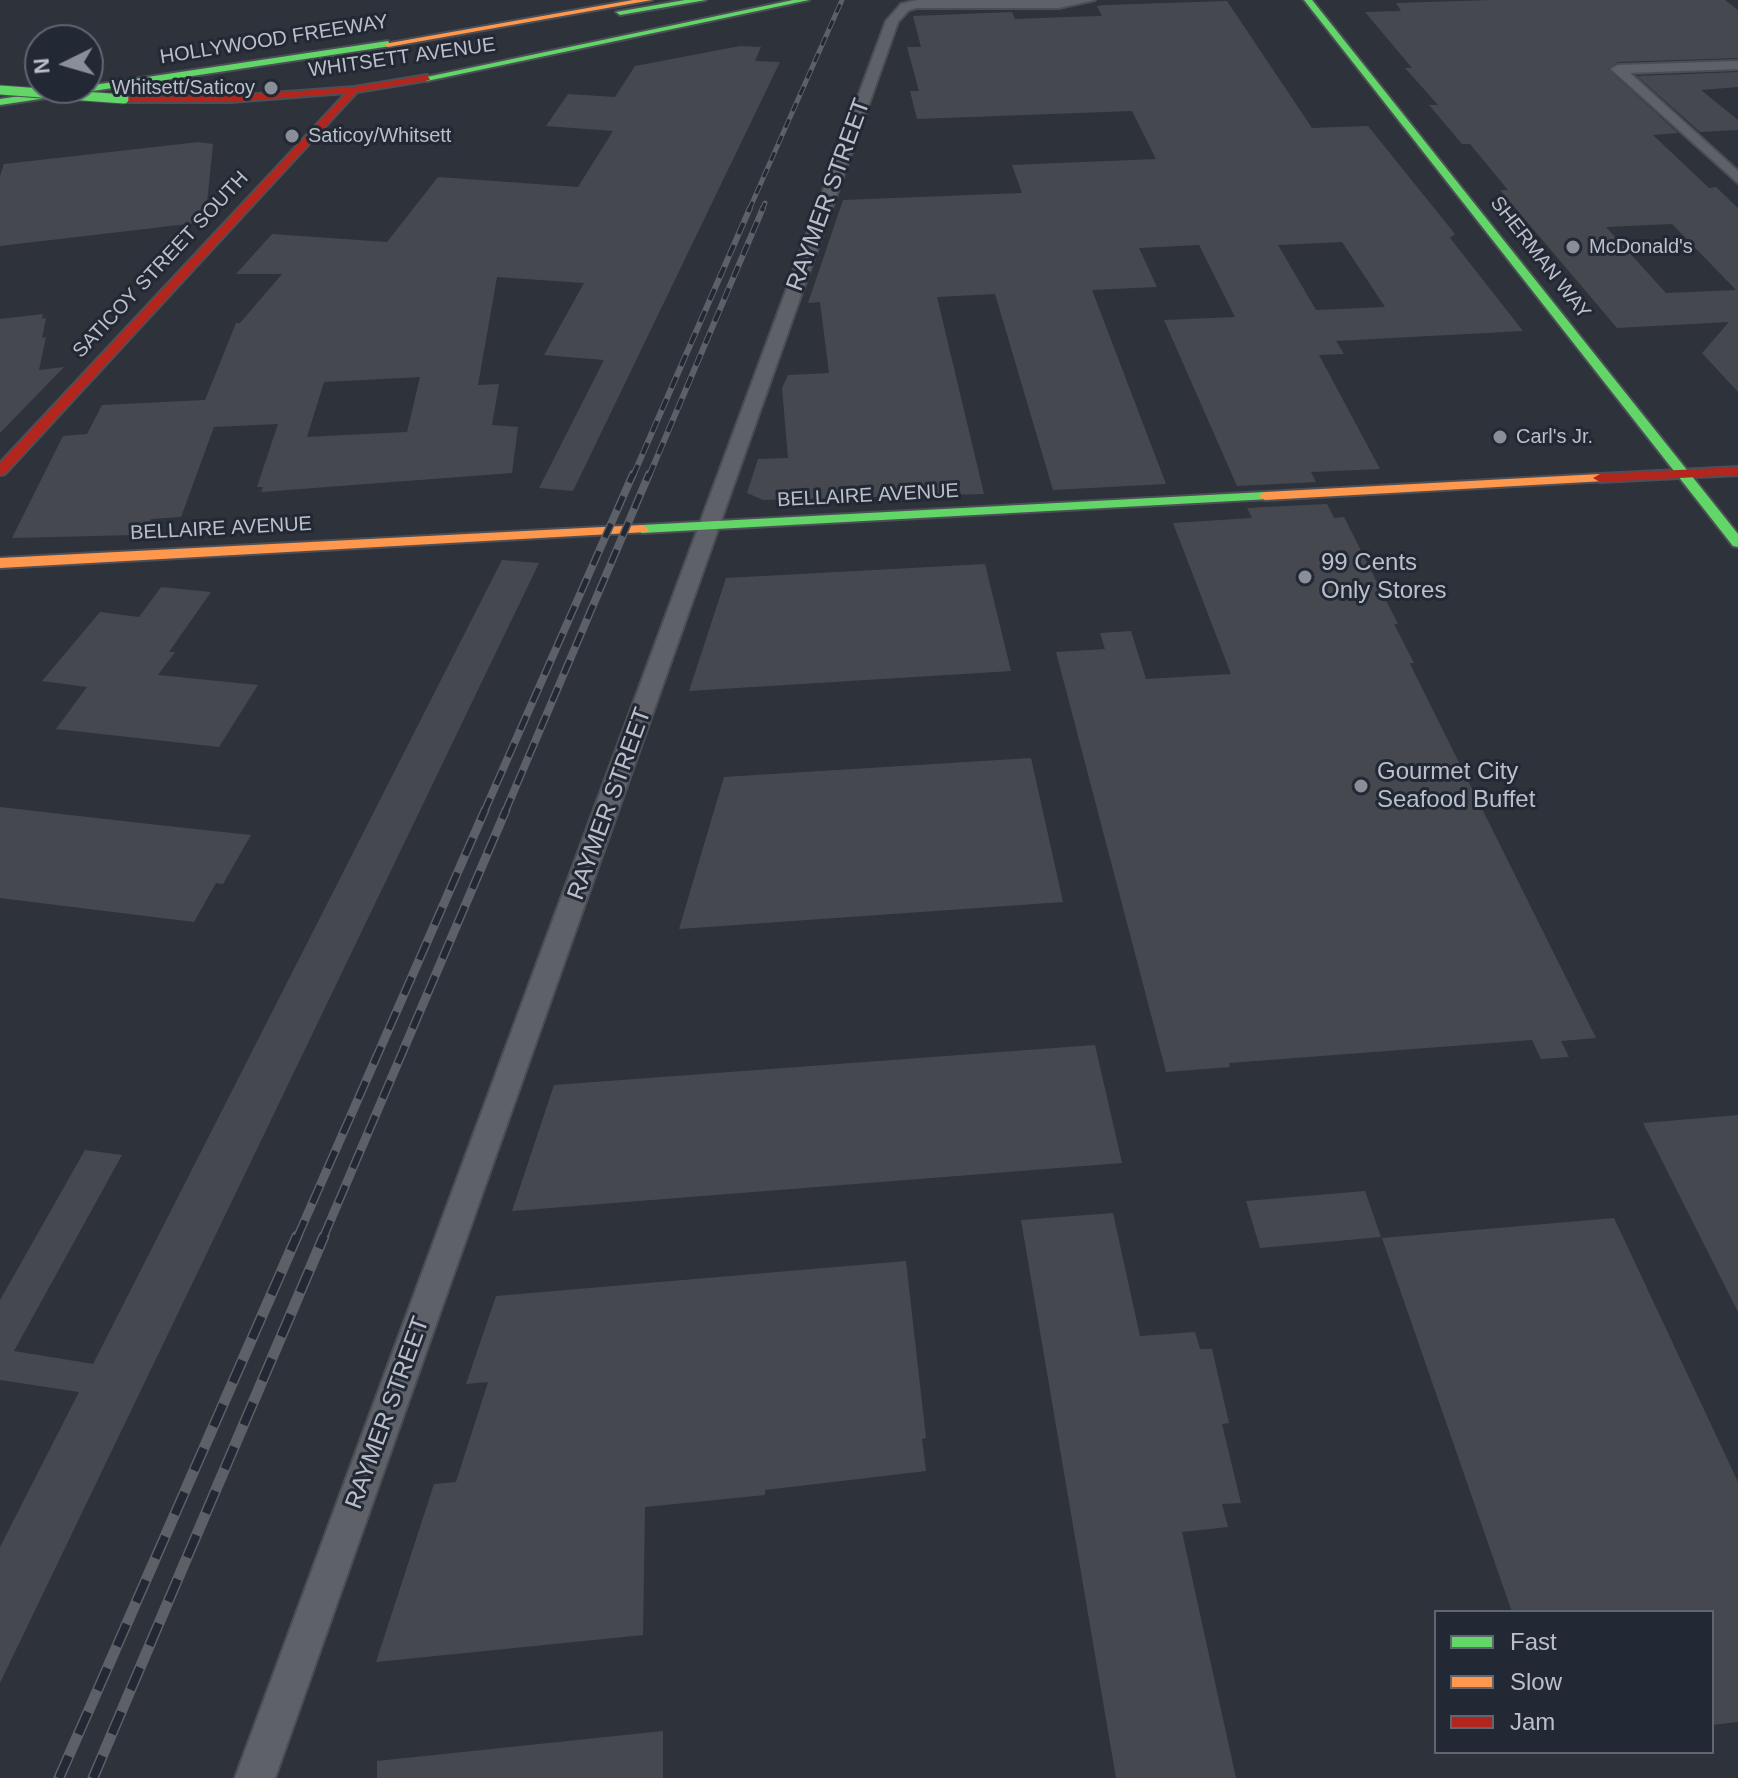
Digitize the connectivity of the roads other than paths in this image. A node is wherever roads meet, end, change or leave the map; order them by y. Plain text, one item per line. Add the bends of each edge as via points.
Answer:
1 (578, 0) edge
2 (605, 0) edge
3 (648, 0) edge
4 (702, 0) edge
5 (805, 0) edge
6 (1089, 0) edge
7 (1308, 0) edge
8 (543, 1) edge
9 (463, 33) junction
10 (1738, 65) edge
11 (104, 74) edge
12 (104, 74) edge
13 (104, 75) edge
14 (24, 85) edge
15 (0, 89) edge
16 (354, 90) junction
17 (0, 102) edge
18 (1730, 164) edge
19 (1738, 179) edge
20 (0, 471) edge
21 (1738, 471) edge
22 (1683, 474) junction
23 (712, 527) junction
24 (1738, 543) edge
25 (0, 563) edge
26 (255, 1778) edge

1 - 11 main road
2 - 13 main road
3 - 9 main road, HOLLYWOOD FREEWAY
4 - 9 main road
5 - 16 main road, WHITSETT AVENUE via 494,67
6 - 23 street, RAYMER STREET via 917,4 905,7 892,21 721,487
7 - 22 main road, SHERMAN WAY
8 - 12 main road, HOLLYWOOD FREEWAY
9 - 17 main road, HOLLYWOOD FREEWAY
10 - 18 street via 1618,69
14 - 15 main road
15 - 16 main road, WHITSETT AVENUE, bridge via 187,100
16 - 20 main road, SATICOY STREET SOUTH
18 - 19 street
21 - 22 main road, BELLAIRE AVENUE
22 - 23 main road, BELLAIRE AVENUE
22 - 24 main road, SHERMAN WAY
23 - 25 main road, BELLAIRE AVENUE
23 - 26 street, RAYMER STREET

